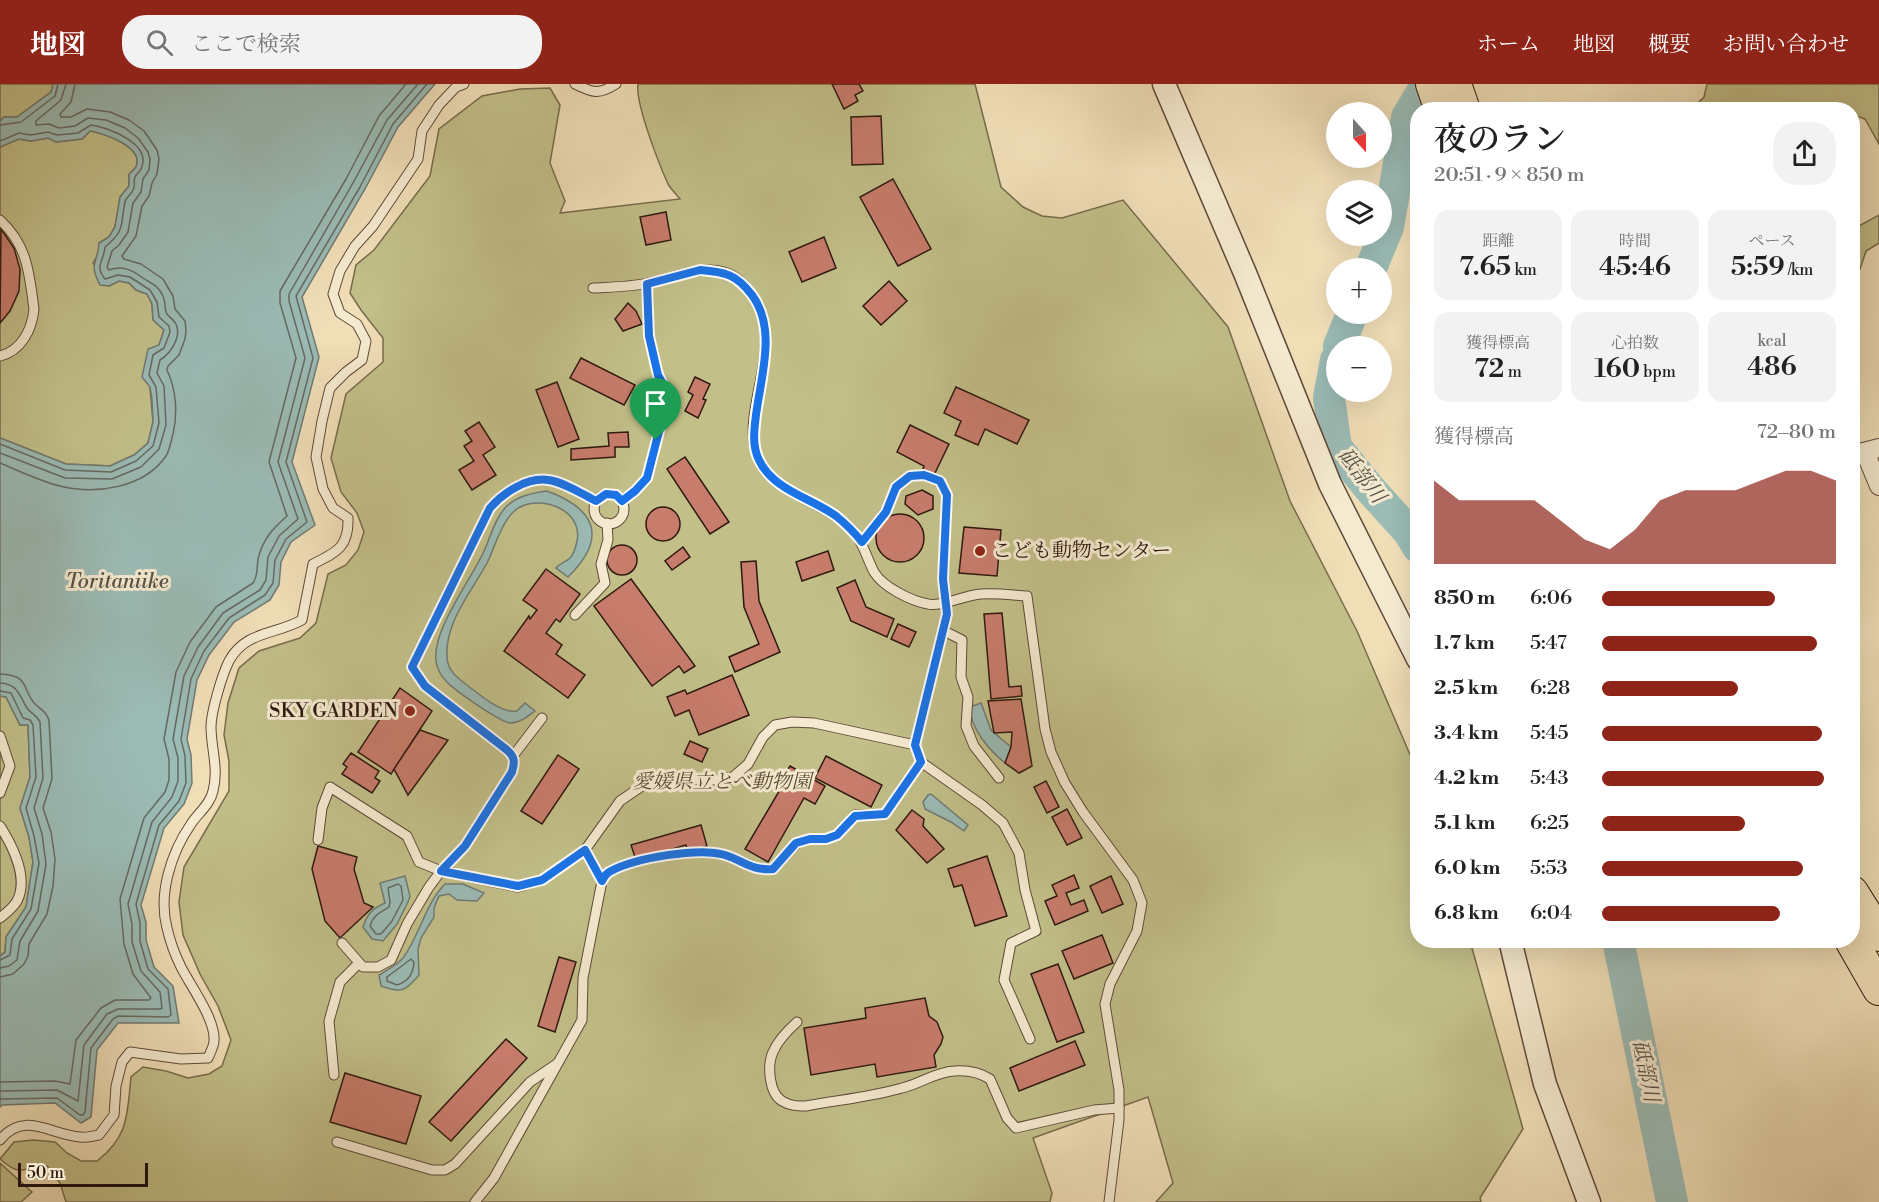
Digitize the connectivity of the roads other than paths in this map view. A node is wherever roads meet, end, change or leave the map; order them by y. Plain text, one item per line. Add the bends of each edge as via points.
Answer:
1 (464, 84) edge
2 (575, 84) edge
3 (616, 84) edge
4 (1164, 84) edge
5 (0, 219) edge
6 (647, 284) junction
7 (593, 288) dead end
8 (0, 356) edge
9 (1866, 452) edge
10 (1879, 486) edge
11 (596, 501) junction
12 (622, 501) junction
13 (607, 523) junction
14 (862, 542) junction
15 (945, 602) junction
16 (575, 615) dead end
17 (944, 631) junction
18 (1410, 643) edge
19 (542, 718) dead end
20 (0, 736) edge
21 (915, 745) junction
22 (513, 756) junction
23 (921, 762) junction
24 (999, 778) dead end
25 (0, 794) edge
26 (0, 826) edge
27 (318, 840) dead end
28 (585, 850) junction
29 (441, 871) junction
30 (602, 881) junction
31 (1860, 905) edge
32 (0, 918) edge
33 (1879, 935) edge
34 (342, 943) dead end
35 (1512, 948) edge
36 (1856, 948) edge
37 (359, 963) junction
38 (1879, 989) edge
39 (797, 1022) dead end
40 (1030, 1039) dead end
41 (560, 1061) junction
42 (334, 1075) dead end
43 (1119, 1108) junction
44 (0, 1140) edge
45 (337, 1142) dead end
46 (475, 1202) edge
47 (1109, 1202) edge
48 (1588, 1202) edge

1 - 44 lane via 439,105 422,131 418,159 340,271 333,294 336,303 340,312 357,324 366,341 362,360 330,388 316,457 323,489 333,508 348,518 348,532 342,548 313,564 302,620 247,639 230,660 211,726 216,771 213,792 177,848 165,887 166,926 179,964 206,1010 214,1040 208,1058 181,1059 130,1052 122,1062 114,1115 99,1135 79,1137 31,1125 7,1132
2 - 3 lane via 590,92 603,92
4 - 18 street via 1330,484
5 - 8 lane via 24,253 34,309 23,340 16,349
6 - 7 lane
6 - 12 lane via 649,336 665,388 665,408 647,478
6 - 14 lane via 700,270 724,272 744,285 755,299 767,336 754,425 759,460 783,487 835,515
9 - 10 street
11 - 12 lane via 606,494 616,495
11 - 13 lane via 597,517
11 - 22 lane via 548,480 522,485 501,496 490,508 412,667 425,686
12 - 13 lane via 621,517
13 - 16 lane via 608,540 601,564 605,583
14 - 15 lane via 883,584 927,604
14 - 15 lane via 886,512 896,487 910,476 924,475 940,481 947,495
15 - 17 lane
15 - 43 lane via 982,594 1026,596 1051,752 1083,812 1133,880 1142,903 1137,932 1110,984 1105,1004
17 - 21 lane
17 - 24 lane via 962,640 961,677 968,697 966,726 974,746
19 - 22 lane
20 - 25 lane via 10,766
21 - 23 lane
21 - 28 lane via 814,723 775,725 763,737 748,764 733,777 706,781 674,775 642,786 620,801
22 - 29 lane via 512,772 465,846
23 - 30 lane via 885,814 855,816 837,835 796,843 773,869 752,868 724,855 699,852 623,866 608,872
23 - 40 lane via 1003,824 1020,853 1036,931 1011,944 1004,980
26 - 32 lane via 18,861 20,885 18,900
27 - 29 lane via 322,808 330,787 407,836 419,862
28 - 29 lane via 542,880 518,886
28 - 30 lane
29 - 37 lane via 406,924 391,960 378,967 363,967
30 - 41 lane via 583,978 582,1020
31 - 33 highway
34 - 37 lane
35 - 48 street via 1545,1084
36 - 38 highway
37 - 42 lane via 340,982 329,1021
39 - 43 lane via 778,1043 771,1055 770,1068 774,1092 792,1105 806,1106 901,1089 953,1071 975,1072 990,1079 1007,1118 1016,1128
41 - 45 lane via 530,1082 456,1164 445,1170 421,1168
41 - 46 lane via 494,1178
43 - 47 lane

